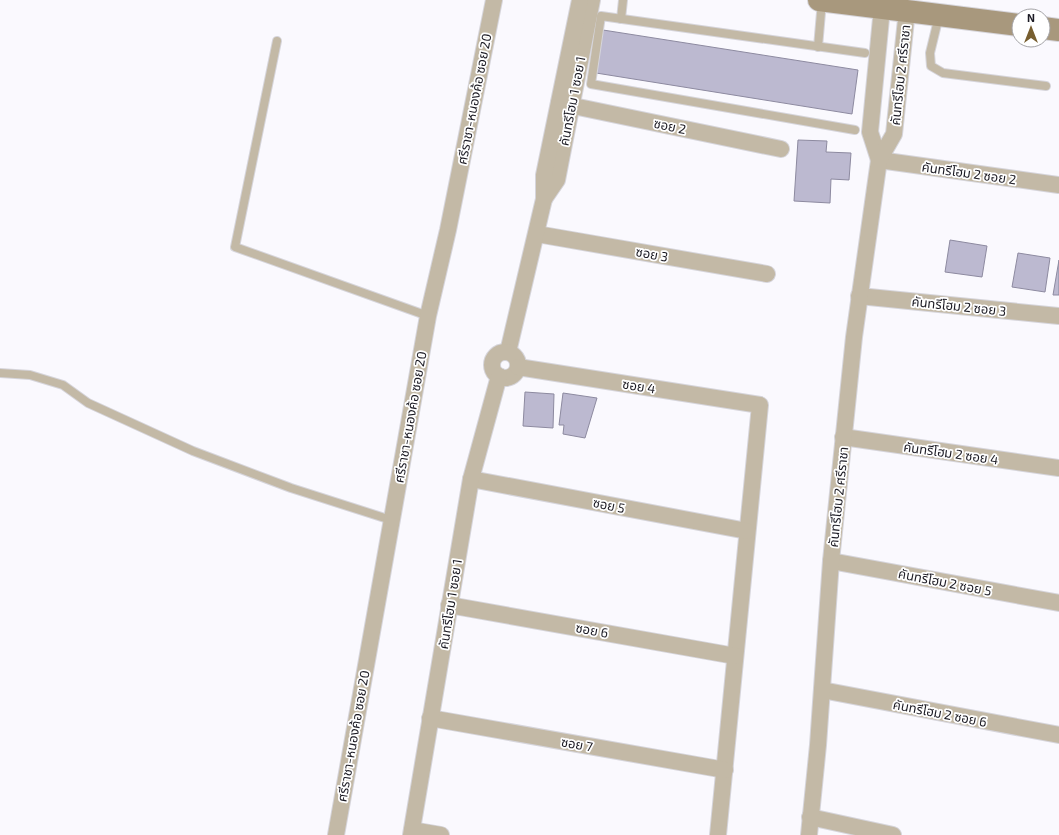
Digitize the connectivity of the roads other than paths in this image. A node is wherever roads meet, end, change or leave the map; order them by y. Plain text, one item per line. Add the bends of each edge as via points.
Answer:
1 (494, 0) edge
2 (587, 0) edge
3 (623, 0) edge
4 (821, 0) edge
5 (882, 8) junction
6 (907, 10) junction
7 (940, 14) junction
8 (621, 19) junction
9 (1011, 24) edge
10 (277, 41) dead end
11 (818, 47) junction
12 (865, 53) dead end
13 (1046, 86) dead end
14 (565, 104) junction
15 (855, 130) dead end
16 (781, 149) dead end
17 (879, 160) junction
18 (1059, 185) edge
19 (537, 234) junction
20 (767, 274) dead end
21 (859, 296) junction
22 (428, 316) junction
23 (1059, 316) edge
24 (508, 352) junction
25 (518, 367) junction
26 (0, 373) edge
27 (499, 376) junction
28 (843, 437) junction
29 (1059, 468) edge
30 (471, 479) junction
31 (391, 520) junction
32 (747, 531) junction
33 (831, 561) junction
34 (1059, 603) edge
35 (449, 605) junction
36 (735, 656) junction
37 (822, 690) junction
38 (430, 718) junction
39 (1059, 735) edge
40 (725, 770) junction
41 (810, 816) junction
42 (411, 832) edge
43 (336, 835) edge
44 (440, 835) edge
45 (718, 835) edge
46 (808, 835) edge
47 (893, 835) edge

1 - 22 street, ศรีราชา-หนองค้อ ซอย 20 via 450,223
2 - 14 street, คันทรีโฮม 1 ซอย 1
3 - 8 lane
4 - 5 main road
4 - 11 lane
5 - 6 main road
5 - 17 street, คันทรีโฮม 2 ศรีราชา via 870,132
6 - 7 main road
6 - 17 street, คันทรีโฮม 2 ศรีราชา via 894,134
7 - 9 main road
7 - 13 lane via 930,53 931,66 943,73
8 - 11 lane
8 - 15 lane via 601,16 591,84
10 - 22 lane via 235,247
11 - 12 lane
14 - 16 street, ซอย 2
14 - 19 street, คันทรีโฮม 1 ซอย 1 via 557,180 544,199
17 - 18 street, คันทรีโฮม 2 ซอย 2
17 - 21 street, คันทรีโฮม 2 ศรีราชา
19 - 20 street, ซอย 3
19 - 24 street, คันทรีโฮม 1 ซอย 1
21 - 23 street, คันทรีโฮม 2 ซอย 3
21 - 28 street, คันทรีโฮม 2 ศรีราชา
22 - 31 street, ศรีราชา-หนองค้อ ซอย 20
24 - 25 street via 514,355
24 - 27 street via 502,352 493,360 494,372
25 - 27 street via 511,376
25 - 32 street, ซอย 4 via 760,405
26 - 31 lane via 30,375 63,385 88,403 193,451 291,488
27 - 30 street, คันทรีโฮม 1 ซอย 1
28 - 29 street, คันทรีโฮม 2 ซอย 4
28 - 33 street, คันทรีโฮม 2 ศรีราชา
30 - 32 street, ซอย 5
30 - 35 street, คันทรีโฮม 1 ซอย 1
31 - 43 street, ศรีราชา-หนองค้อ ซอย 20
32 - 36 street
33 - 34 street, คันทรีโฮม 2 ซอย 5
33 - 37 street, คันทรีโฮม 2 ศรีราชา
35 - 36 street, ซอย 6
35 - 38 street, คันทรีโฮม 1 ซอย 1
36 - 40 street
37 - 39 street, คันทรีโฮม 2 ซอย 6
37 - 41 street, คันทรีโฮม 2 ศรีราชา
38 - 40 street, ซอย 7
38 - 42 street, คันทรีโฮม 1 ซอย 1
40 - 45 street
41 - 46 street, คันทรีโฮม 2 ศรีราชา
41 - 47 street
42 - 44 street

